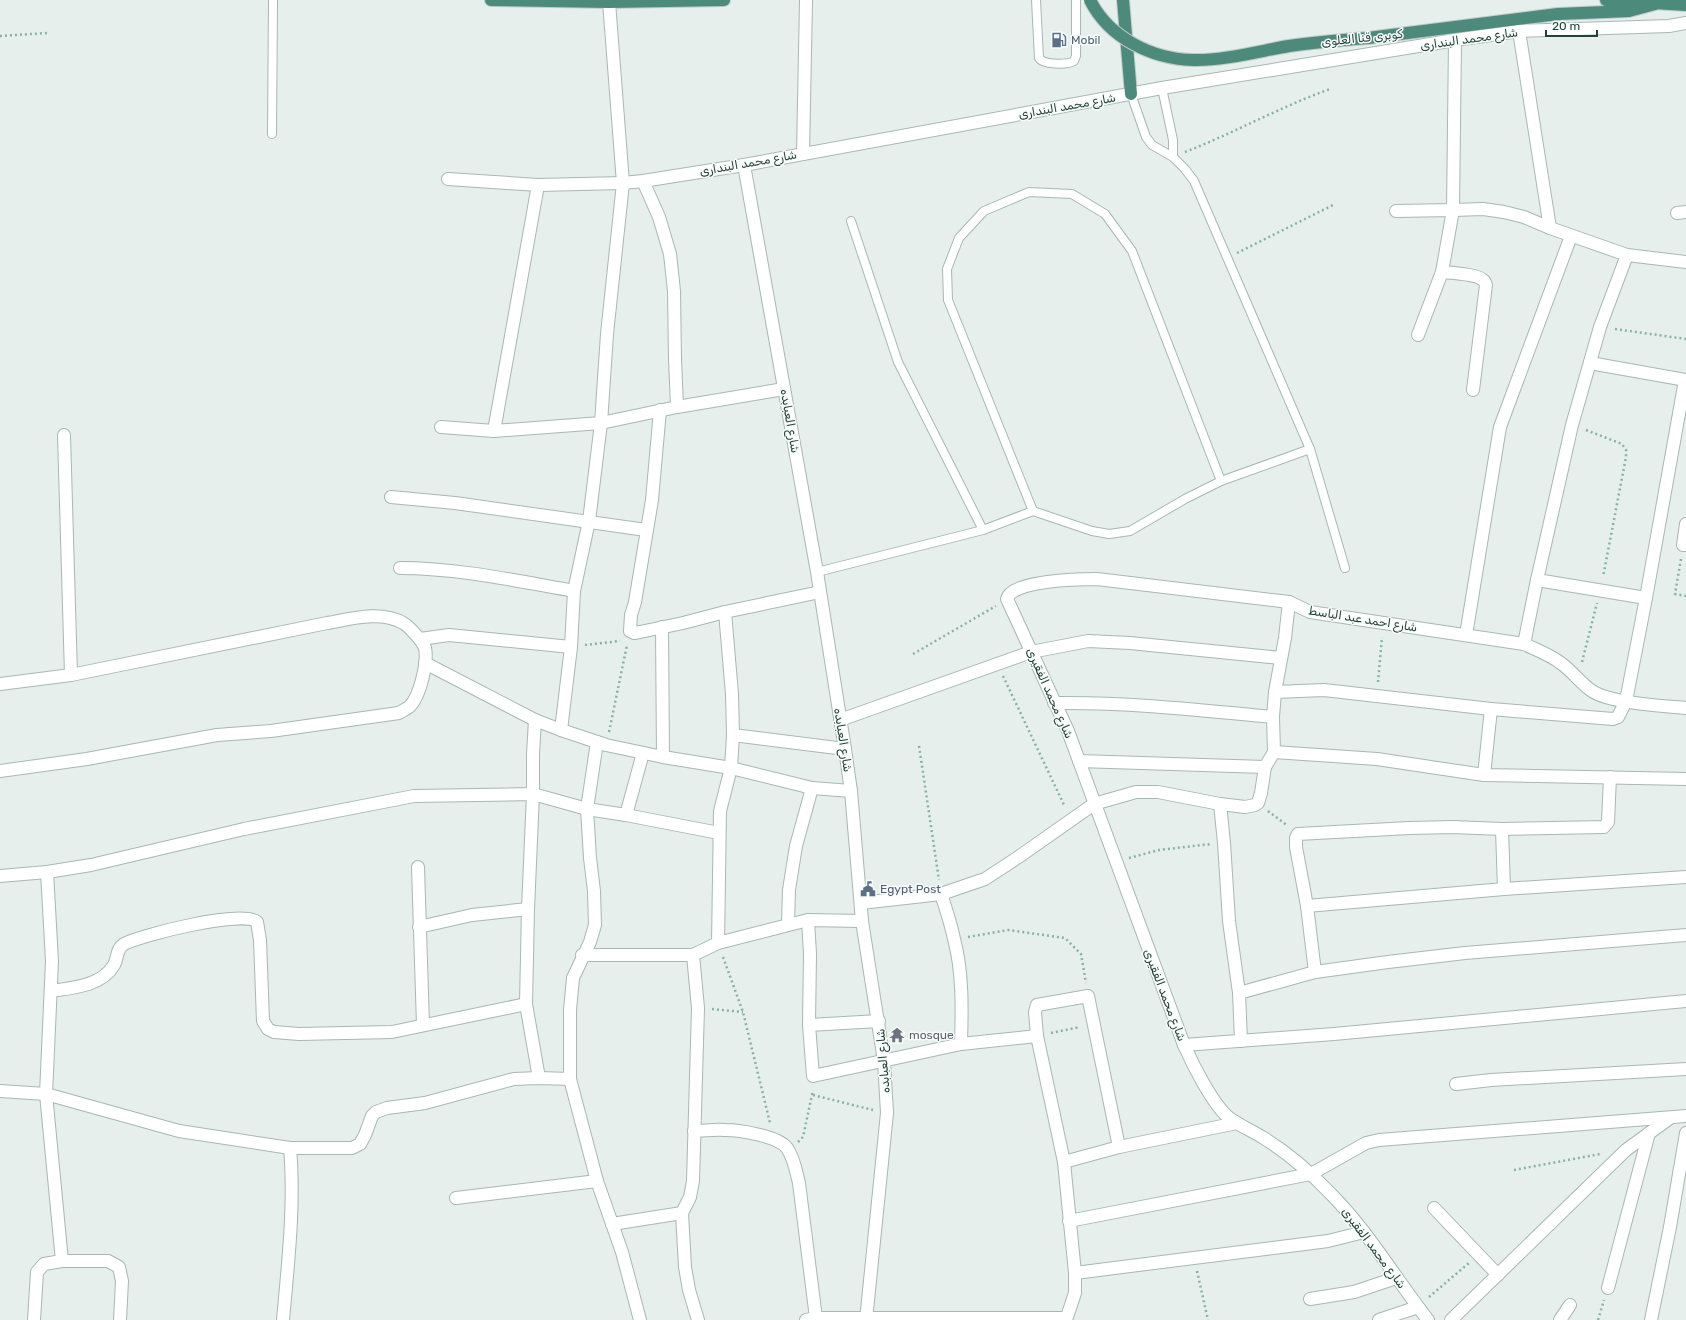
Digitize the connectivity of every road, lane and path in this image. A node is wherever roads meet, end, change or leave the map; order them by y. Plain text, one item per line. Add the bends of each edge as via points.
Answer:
1 (273, 0) edge
2 (491, 0) edge
3 (724, 0) edge
4 (806, 0) edge
5 (1036, 0) edge
6 (1076, 0) edge
7 (1090, 0) edge
8 (1123, 0) edge
9 (1606, 0) edge
10 (609, 2) junction
11 (1655, 4) junction
12 (1686, 5) edge
13 (1686, 23) edge
14 (1519, 31) junction
15 (47, 33) dead end
16 (0, 36) edge
17 (1455, 40) junction
18 (1162, 88) junction
19 (1330, 89) dead end
20 (1131, 94) junction
21 (272, 134) dead end
22 (803, 154) junction
23 (1173, 157) junction
24 (744, 165) junction
25 (448, 179) dead end
26 (643, 181) junction
27 (624, 183) junction
28 (538, 185) junction
29 (1335, 204) dead end
30 (1453, 210) junction
31 (1396, 211) dead end
32 (851, 221) dead end
33 (1550, 228) junction
34 (1571, 236) junction
35 (1627, 255) junction
36 (1227, 258) junction
37 (1686, 262) edge
38 (1442, 272) junction
39 (1600, 327) junction
40 (1418, 334) dead end
41 (1686, 339) edge
42 (1590, 363) junction
43 (1685, 380) edge
44 (784, 389) junction
45 (1473, 390) dead end
46 (677, 407) junction
47 (660, 410) junction
48 (601, 424) junction
49 (1572, 425) junction
50 (441, 427) dead end
51 (494, 431) junction
52 (64, 435) dead end
53 (1310, 449) junction
54 (1221, 481) junction
55 (392, 497) dead end
56 (1034, 511) junction
57 (589, 521) junction
58 (1686, 524) edge
59 (646, 530) junction
60 (983, 530) junction
61 (1684, 545) edge
62 (400, 568) dead end
63 (1345, 568) dead end
64 (817, 572) junction
65 (1537, 580) junction
66 (1600, 590) junction
67 (574, 591) junction
68 (820, 592) junction
69 (1686, 596) edge
70 (1646, 598) junction
71 (1007, 599) junction
72 (1289, 602) junction
73 (725, 612) junction
74 (1383, 623) junction
75 (662, 627) junction
76 (629, 635) junction
77 (1466, 635) junction
78 (420, 639) junction
79 (1524, 644) junction
80 (571, 647) junction
81 (1031, 652) junction
82 (913, 654) dead end
83 (1281, 658) junction
84 (425, 663) junction
85 (997, 663) junction
86 (71, 675) junction
87 (1578, 678) junction
88 (0, 684) edge
89 (1275, 692) junction
90 (1377, 697) junction
91 (1626, 701) junction
92 (1054, 703) junction
93 (1686, 708) edge
94 (1491, 709) junction
95 (1273, 717) junction
96 (536, 720) junction
97 (840, 720) junction
98 (561, 730) junction
99 (733, 735) junction
100 (602, 743) junction
101 (919, 746) dead end
102 (845, 749) junction
103 (1274, 752) junction
104 (643, 753) junction
105 (663, 757) junction
106 (1079, 761) junction
107 (1265, 767) junction
108 (731, 768) junction
109 (0, 772) edge
110 (1484, 775) junction
111 (1610, 777) junction
112 (1686, 779) edge
113 (812, 788) junction
114 (851, 791) junction
115 (533, 794) junction
116 (1258, 803) junction
117 (1094, 804) junction
118 (1220, 804) junction
119 (587, 809) junction
120 (626, 815) junction
121 (1071, 819) junction
122 (1502, 829) junction
123 (719, 833) junction
124 (1298, 834) junction
125 (1224, 843) junction
126 (1115, 862) junction
127 (418, 867) dead end
128 (47, 872) junction
129 (0, 876) edge
130 (1686, 877) edge
131 (1504, 889) junction
132 (941, 894) junction
133 (861, 903) junction
134 (1307, 906) junction
135 (528, 909) junction
136 (808, 920) junction
137 (862, 921) junction
138 (788, 924) junction
139 (419, 927) junction
140 (1686, 935) edge
141 (955, 940) junction
142 (718, 943) junction
143 (582, 955) junction
144 (693, 955) junction
145 (1315, 972) junction
146 (51, 992) junction
147 (1239, 993) junction
148 (1088, 996) junction
149 (1686, 1001) edge
150 (526, 1004) junction
151 (698, 1008) junction
152 (743, 1012) junction
153 (879, 1021) junction
154 (1094, 1024) junction
155 (809, 1025) junction
156 (423, 1026) junction
157 (1037, 1036) junction
158 (1241, 1041) junction
159 (961, 1044) junction
160 (1184, 1045) junction
161 (884, 1060) junction
162 (1686, 1069) edge
163 (539, 1078) junction
164 (570, 1079) junction
165 (1456, 1084) dead end
166 (0, 1091) edge
167 (46, 1094) junction
168 (887, 1113) junction
169 (1686, 1116) edge
170 (1671, 1118) junction
171 (1237, 1122) junction
172 (694, 1131) junction
173 (1649, 1133) junction
174 (1686, 1133) edge
175 (774, 1139) junction
176 (786, 1146) junction
177 (1119, 1147) junction
178 (290, 1148) junction
179 (1626, 1150) junction
180 (1064, 1162) junction
181 (1514, 1170) dead end
182 (1311, 1174) junction
183 (597, 1181) junction
184 (456, 1198) dead end
185 (1434, 1208) dead end
186 (682, 1213) junction
187 (1069, 1220) junction
188 (612, 1224) junction
189 (1364, 1232) junction
190 (1479, 1254) junction
191 (1194, 1259) junction
192 (62, 1261) junction
193 (1075, 1273) junction
194 (1498, 1275) junction
195 (1396, 1278) junction
196 (1608, 1288) joint
197 (1310, 1299) dead end
198 (1570, 1305) dead end
199 (1418, 1307) junction
200 (811, 1319) edge
201 (866, 1319) edge
202 (1066, 1319) edge
203 (34, 1320) edge
204 (120, 1320) edge
205 (283, 1320) edge
206 (640, 1320) edge
207 (698, 1320) edge
208 (1208, 1320) edge
209 (1379, 1320) edge
210 (1428, 1320) edge
211 (1451, 1320) edge
212 (1560, 1320) edge
213 (1598, 1320) edge
214 (1651, 1320) edge

1 - 21 lane
2 - 10 highway
3 - 10 highway
4 - 22 street
5 - 6 lane via 1038,58 1044,63 1072,62 1076,58
7 - 11 highway, كوبرى قنا العلوى, bridge via 1102,18 1132,43 1171,58 1194,60 1535,16 1629,10
8 - 20 highway
9 - 11 highway
10 - 27 street
11 - 12 highway
13 - 14 street, شارع محمد البندارى via 1669,26
14 - 17 street, شارع محمد البندارى
14 - 33 street
15 - 16 path
17 - 18 street, شارع محمد البندارى
17 - 30 street
18 - 20 street, شارع محمد البندارى
18 - 23 lane via 1173,140
19 - 23 path
20 - 22 street, شارع محمد البندارى
20 - 23 lane via 1146,137 1152,145
22 - 24 street, شارع محمد البندارى
23 - 36 lane via 1194,181
24 - 26 street, شارع محمد البندارى
24 - 44 street, شارع العبابده
25 - 28 street, شارع محمد البندارى
26 - 27 street, شارع محمد البندارى
26 - 46 street via 659,217 670,254 674,291
27 - 28 street, شارع محمد البندارى
27 - 48 street via 607,334
28 - 51 street
29 - 36 path
30 - 31 street
30 - 33 street via 1483,209 1504,212
30 - 38 street
32 - 60 lane via 898,362
33 - 34 street
34 - 35 street
34 - 77 street via 1500,427
35 - 37 street
35 - 39 street
36 - 53 lane
38 - 40 street
38 - 45 street via 1482,279 1486,285
39 - 41 path
39 - 42 street
42 - 43 street
42 - 49 street
43 - 70 street
44 - 46 street
44 - 64 street, شارع العبابده
46 - 47 street
47 - 48 street
47 - 59 street via 652,500
48 - 51 street
48 - 57 street
49 - 65 street
49 - 66 path via 1622,444 1626,450
50 - 51 street
52 - 86 street
53 - 54 lane
53 - 63 lane
54 - 56 lane via 1130,531 1109,534 1092,531
54 - 56 lane via 1132,252 1105,214 1072,194 1029,192 984,211 959,238 947,269 948,300
55 - 57 street
56 - 60 lane
57 - 59 street
57 - 67 street
58 - 61 street
59 - 76 street
60 - 64 lane
61 - 69 path via 1675,594
62 - 67 street via 424,568 494,577
64 - 68 street, شارع العبابده
65 - 66 street
65 - 79 street
66 - 70 street
66 - 87 path
67 - 80 street
68 - 73 street
68 - 97 street, شارع العبابده
70 - 91 street
71 - 72 street, شارع احمد عبد الباسط via 1013,591 1034,584 1069,579 1097,579
71 - 81 street, شارع محمد الفقيرى
71 - 82 path
72 - 74 street, شارع احمد عبد الباسط via 1310,612
72 - 83 street
73 - 75 street
73 - 99 street
74 - 77 street, شارع احمد عبد الباسط
74 - 90 path
75 - 76 street
75 - 105 street
76 - 80 path
76 - 100 path
77 - 79 street, شارع احمد عبد الباسط
78 - 80 street via 449,635
78 - 84 street via 424,648
78 - 86 street via 404,623 387,618 364,617
79 - 87 street, شارع احمد عبد الباسط via 1544,652
80 - 98 street
81 - 83 street via 1088,641 1146,644
81 - 85 street
81 - 92 street, شارع محمد الفقيرى
83 - 89 street
84 - 96 street
84 - 109 street via 417,696 410,706 399,713 271,731 217,735
85 - 97 street
85 - 121 path
86 - 88 street
87 - 91 street, شارع احمد عبد الباسط via 1600,696
89 - 90 street via 1324,690
89 - 95 street
90 - 94 street
91 - 93 street, شارع احمد عبد الباسط
91 - 94 street via 1618,717 1613,719
92 - 95 street via 1144,705
92 - 106 street, شارع محمد الفقيرى
94 - 110 street
95 - 103 street
96 - 98 street
96 - 115 street
97 - 102 street, شارع العبابده
98 - 100 street
99 - 102 street
99 - 108 street
100 - 104 street
100 - 119 street
101 - 132 path
102 - 114 street, شارع العبابده
103 - 107 street
103 - 110 street via 1377,759
104 - 105 street
104 - 120 street
105 - 108 street
106 - 107 street
106 - 117 street, شارع محمد الفقيرى
107 - 116 street
108 - 113 street
108 - 123 street via 720,811
110 - 111 street
111 - 112 street
111 - 122 street via 1608,822 1604,827
113 - 114 street
113 - 138 street via 796,846 789,890
114 - 133 street, شارع العبابده
115 - 119 street
115 - 128 street via 414,796 244,829 91,865
115 - 135 street
116 - 118 street via 1246,806
116 - 124 path
117 - 118 street via 1136,792 1158,792
117 - 121 street
117 - 126 street, شارع محمد الفقيرى
118 - 125 street
119 - 120 street
119 - 143 street via 595,925 590,942
120 - 123 street
121 - 132 street via 985,879
122 - 124 street via 1409,828
122 - 131 street
123 - 142 street
124 - 134 street via 1296,847
125 - 126 path via 1159,850
125 - 147 street via 1229,920
126 - 160 street, شارع محمد الفقيرى
127 - 139 street
128 - 129 street
128 - 146 street via 52,961
130 - 131 street
131 - 134 street
132 - 133 street
132 - 141 street
133 - 137 street, شارع العبابده
134 - 145 street
135 - 139 street via 472,915
135 - 150 street
136 - 137 street
136 - 138 street
136 - 155 street
137 - 153 street, شارع العبابده
138 - 142 street
139 - 156 street
140 - 145 street via 1465,953
141 - 148 path via 1008,930 1065,938 1081,954
141 - 159 street via 962,1014
142 - 144 street
142 - 152 path
143 - 144 street
143 - 164 street via 573,978 570,1010
144 - 151 street
145 - 147 street
146 - 156 street via 90,984 113,968 121,946 137,938 238,917 257,922 263,1021 268,1029 274,1032 299,1034 392,1032
146 - 167 street
147 - 158 street
148 - 154 street
148 - 157 street via 1037,1005
149 - 158 street via 1342,1034
150 - 156 street
150 - 163 street
151 - 152 path
151 - 172 street
152 - 175 path
153 - 155 street
153 - 161 street, شارع العبابده
154 - 157 path
154 - 177 street
155 - 161 street via 812,1076
157 - 159 street
157 - 180 street
158 - 160 street
159 - 161 street
160 - 171 street, شارع محمد الفقيرى via 1210,1093 1228,1116
161 - 168 street, شارع العبابده
162 - 165 street
163 - 164 street
163 - 178 street via 514,1080 425,1103 376,1112 360,1144 352,1148
164 - 183 street
166 - 167 street
167 - 178 street via 179,1131
167 - 192 street
168 - 176 path via 813,1095 803,1137 796,1143
168 - 201 street, شارع العبابده
169 - 170 street
170 - 173 street
170 - 182 street via 1379,1140 1366,1143
171 - 177 street
171 - 182 street, شارع محمد الفقيرى via 1270,1142
172 - 175 street via 725,1130
172 - 186 street via 694,1181
173 - 179 street
173 - 196 street
174 - 214 street
175 - 176 street
176 - 200 street via 794,1162 799,1183
177 - 180 street
178 - 205 street via 292,1167 289,1256
179 - 181 path
179 - 194 street
180 - 187 street
182 - 187 street
182 - 189 street, شارع محمد الفقيرى
183 - 184 street
183 - 188 street
185 - 190 street
186 - 188 street
186 - 207 street via 685,1267
187 - 193 street
188 - 206 street
189 - 191 street via 1328,1241
189 - 195 street, شارع محمد الفقيرى
190 - 194 street
190 - 199 path
191 - 193 street
191 - 208 path
192 - 203 street via 44,1264 37,1272
192 - 204 street via 108,1261 119,1267 122,1281
193 - 202 street via 1075,1293
194 - 211 street
195 - 197 street via 1348,1294
195 - 199 street, شارع محمد الفقيرى
196 - 213 path
198 - 212 street
199 - 209 street
199 - 210 street, شارع محمد الفقيرى
200 - 201 street
201 - 202 street

